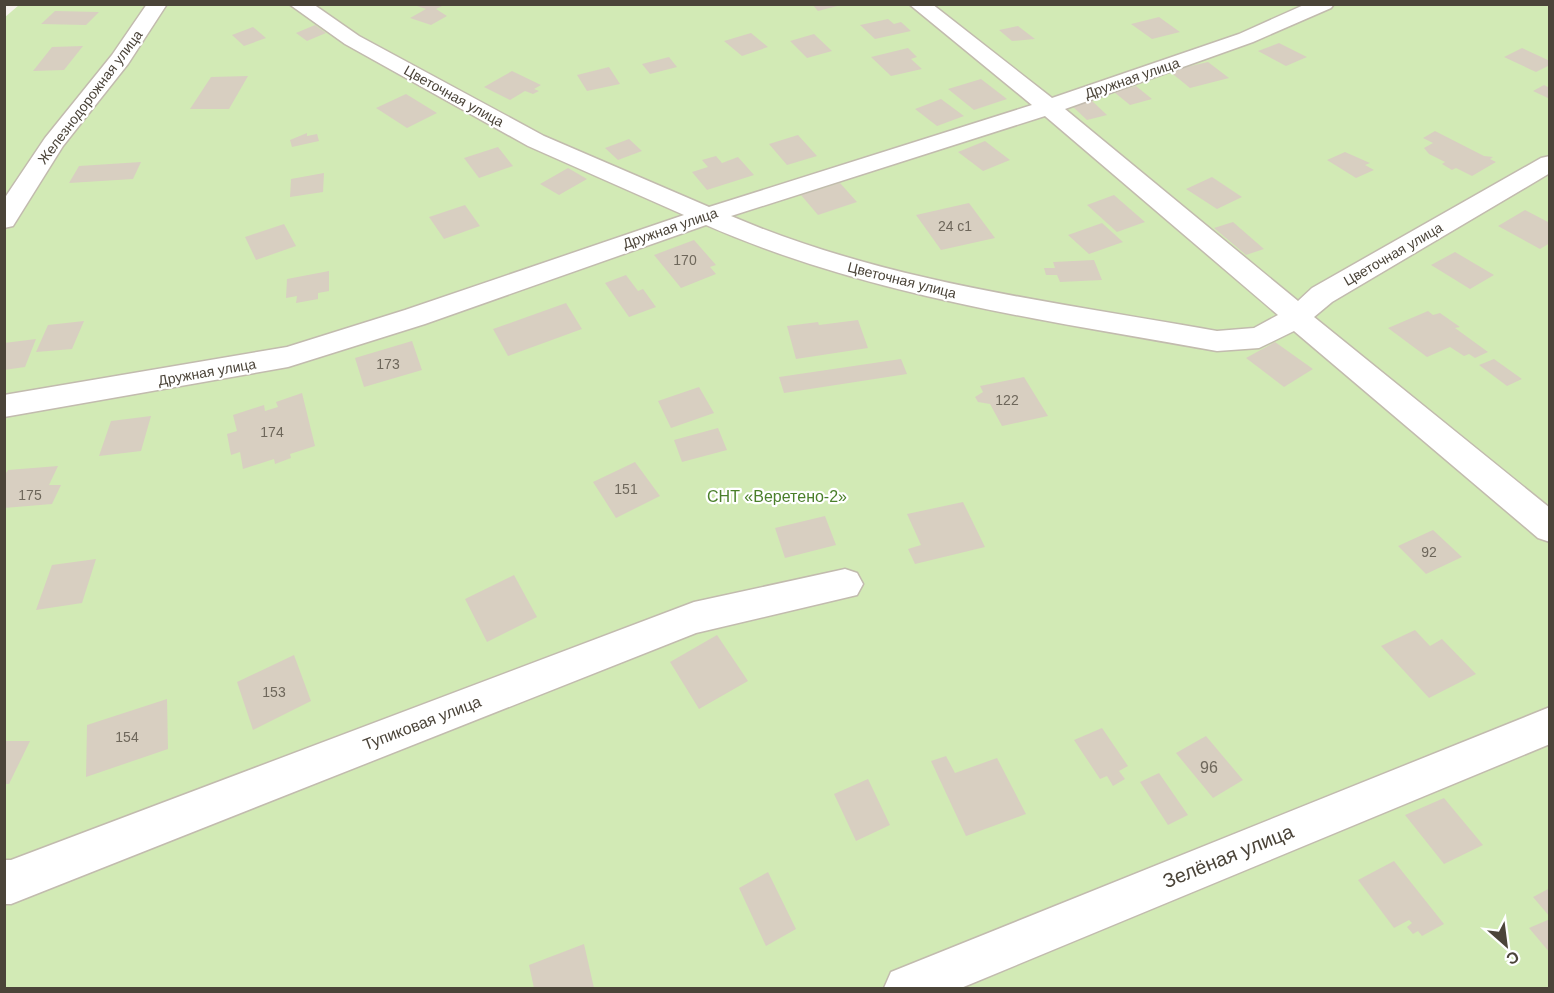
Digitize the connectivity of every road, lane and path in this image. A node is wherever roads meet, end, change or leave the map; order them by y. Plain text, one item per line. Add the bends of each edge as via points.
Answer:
1 (157, 4) edge
2 (299, 4) edge
3 (919, 4) edge
4 (1324, 4) edge
5 (1049, 107) junction
6 (1550, 163) edge
7 (706, 216) junction
8 (4, 220) edge
9 (1297, 317) junction
10 (4, 406) edge
11 (1550, 528) edge
12 (845, 584) dead end
13 (1550, 725) edge
14 (4, 882) edge
15 (907, 988) edge

1 - 8 street, Железнодорожная улица via 120,59 53,143
2 - 7 street, Цветочная улица via 352,40 536,141
3 - 5 street
4 - 5 street, Дружная улица via 1246,38
5 - 7 street, Дружная улица
5 - 9 street
6 - 9 street, Цветочная улица via 1322,295
7 - 9 street, Цветочная улица via 775,245 932,290 1217,341 1260,338
7 - 10 street, Дружная улица via 288,357
9 - 11 street
12 - 14 street, Тупиковая улица via 694,618
13 - 15 street, Зелёная улица

